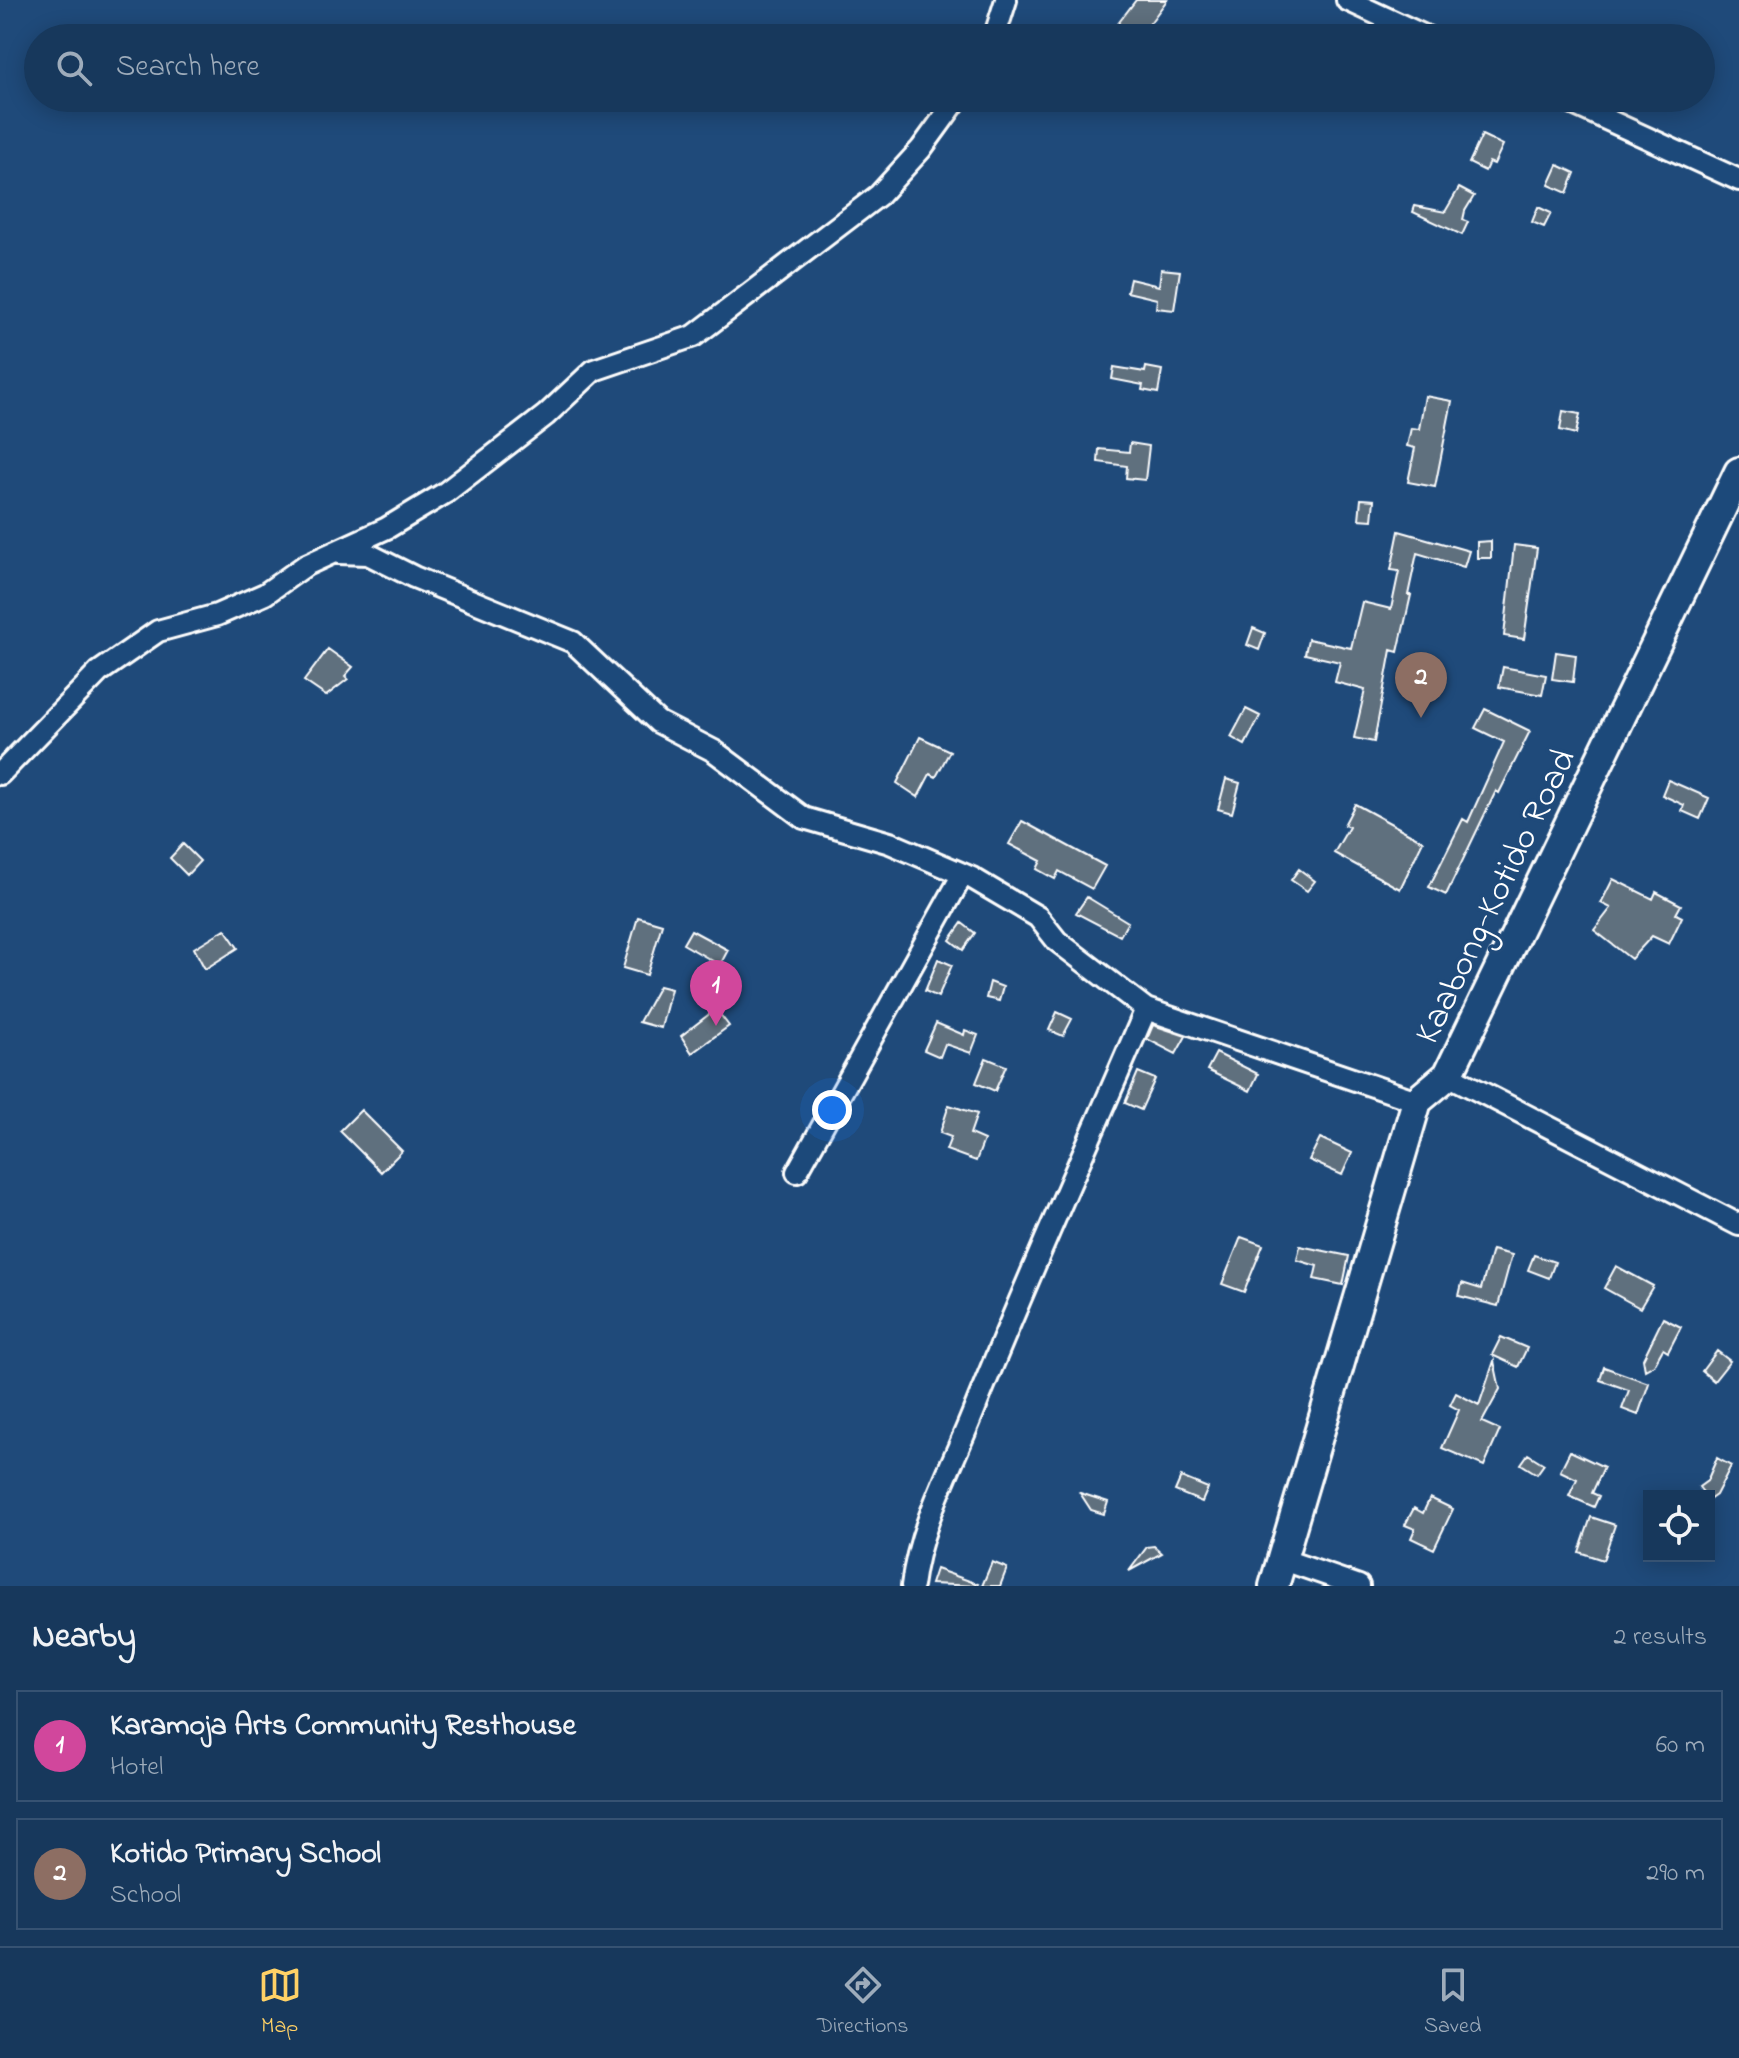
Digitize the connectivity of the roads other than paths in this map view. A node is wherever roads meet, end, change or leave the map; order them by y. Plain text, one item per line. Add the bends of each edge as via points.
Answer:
1 (1006, 0) edge
2 (1347, 0) edge
3 (998, 24) edge
4 (1399, 24) edge
5 (948, 112) edge
6 (1591, 112) edge
7 (1739, 180) edge
8 (1739, 472) edge
9 (334, 552) junction
10 (0, 774) edge
11 (963, 874) junction
12 (1146, 1009) junction
13 (1448, 1075) junction
14 (1417, 1101) junction
15 (797, 1172) dead end
16 (1739, 1225) edge
17 (1279, 1573) edge
18 (912, 1586) edge
19 (1359, 1586) edge

1 - 3 street
2 - 4 street
5 - 9 street via 879,195 694,336 594,370 546,415 445,493
6 - 7 street
8 - 13 main road, Kaabong-Kotido Road
9 - 10 street via 265,594 217,615 158,631 99,672
9 - 11 street via 368,554 573,642 658,722 714,751 804,818 890,843
11 - 12 street via 1038,917 1057,941
11 - 15 street
12 - 14 street
12 - 18 street via 976,1404
13 - 14 main road, Kaabong-Kotido Road
13 - 16 street
14 - 17 main road
17 - 19 street

